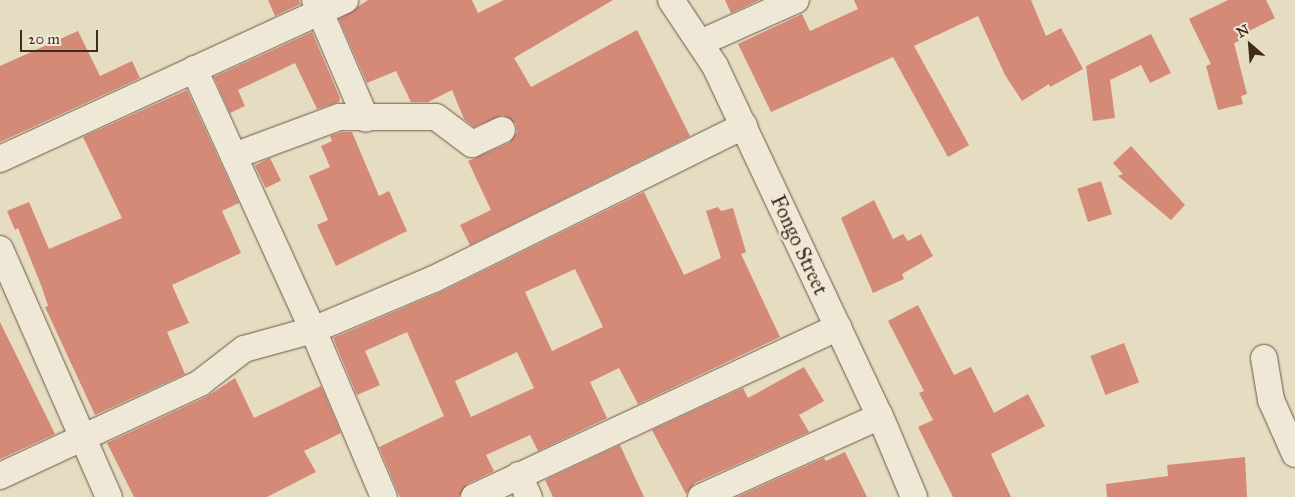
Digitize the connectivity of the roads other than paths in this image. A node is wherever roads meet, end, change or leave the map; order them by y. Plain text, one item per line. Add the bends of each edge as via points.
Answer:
1 (345, 0) edge
2 (670, 0) edge
3 (796, 0) edge
4 (318, 6) edge
5 (700, 43) junction
6 (194, 70) junction
7 (366, 119) junction
8 (744, 126) junction
9 (502, 130) dead end
10 (234, 156) junction
11 (0, 159) edge
12 (0, 249) edge
13 (838, 327) junction
14 (313, 330) junction
15 (1264, 358) dead end
16 (880, 416) junction
17 (81, 440) junction
18 (1295, 454) edge
19 (0, 476) edge
20 (524, 486) edge
21 (109, 497) edge
22 (384, 497) edge
23 (474, 497) edge
24 (701, 497) edge
25 (914, 497) edge

1 - 4 street
2 - 5 street, Fongo Street
3 - 5 street
4 - 6 street
4 - 7 street
5 - 8 street, Fongo Street
6 - 10 street
6 - 11 street
7 - 9 street via 436,117 472,144
7 - 10 street via 339,117
8 - 13 street, Fongo Street
8 - 14 street via 434,279
10 - 14 street
12 - 17 street
13 - 16 street, Fongo Street
13 - 20 street
14 - 17 street via 244,349 200,383
14 - 22 street
15 - 18 street via 1271,400
16 - 24 street
16 - 25 street, Fongo Street
17 - 19 street
17 - 21 street
20 - 23 street

